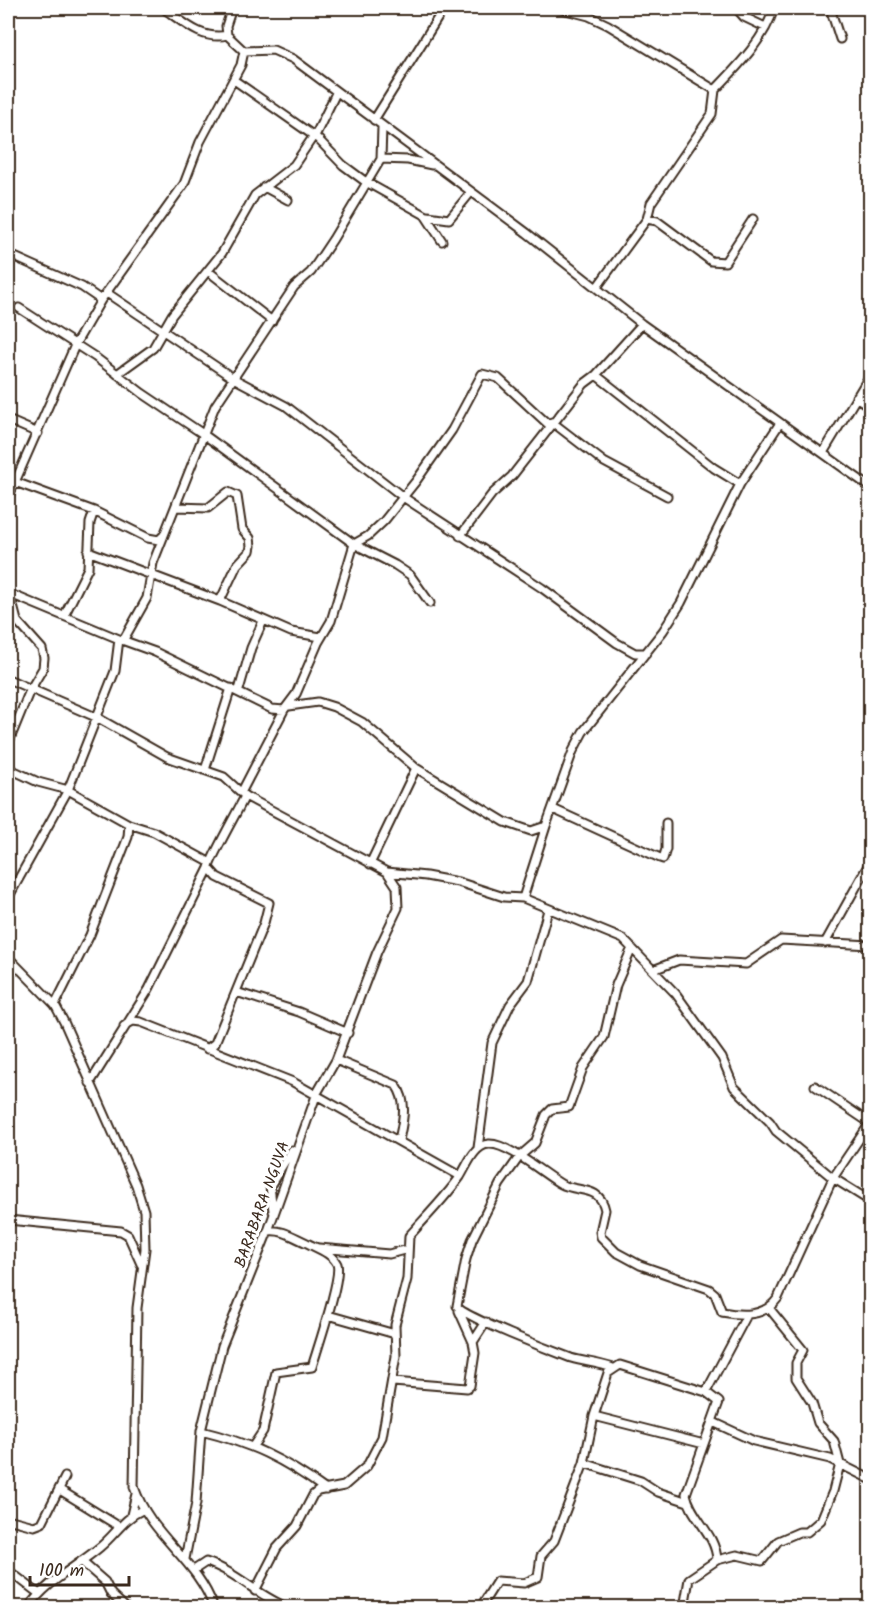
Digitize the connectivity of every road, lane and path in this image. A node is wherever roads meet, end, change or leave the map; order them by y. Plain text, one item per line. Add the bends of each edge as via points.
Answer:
1 (163, 8) edge
2 (232, 8) edge
3 (444, 8) edge
4 (558, 8) edge
5 (736, 8) edge
6 (774, 8) edge
7 (831, 8) edge
8 (765, 27) junction
9 (227, 34) junction
10 (840, 39) dead end
11 (244, 51) junction
12 (234, 80) junction
13 (715, 90) junction
14 (336, 93) junction
15 (374, 120) junction
16 (382, 127) junction
17 (314, 135) junction
18 (381, 159) junction
19 (435, 166) junction
20 (366, 182) junction
21 (264, 187) junction
22 (471, 192) junction
23 (288, 200) dead end
24 (425, 215) junction
25 (646, 219) junction
26 (753, 219) dead end
27 (442, 241) dead end
28 (8, 254) edge
29 (208, 271) junction
30 (597, 287) junction
31 (107, 293) junction
32 (101, 300) junction
33 (19, 308) dead end
34 (272, 321) junction
35 (642, 324) junction
36 (163, 329) junction
37 (76, 343) junction
38 (117, 374) junction
39 (596, 375) junction
40 (870, 375) edge
41 (233, 378) junction
42 (856, 397) junction
43 (870, 408) edge
44 (8, 420) edge
45 (780, 423) junction
46 (551, 424) junction
47 (38, 433) junction
48 (203, 434) junction
49 (823, 453) junction
50 (15, 482) junction
51 (740, 484) junction
52 (870, 488) edge
53 (667, 496) dead end
54 (403, 497) junction
55 (8, 498) edge
56 (177, 507) junction
57 (94, 511) junction
58 (166, 534) junction
59 (460, 536) junction
60 (354, 544) junction
61 (88, 551) junction
62 (152, 574) junction
63 (9, 594) edge
64 (220, 601) junction
65 (430, 603) dead end
66 (64, 616) junction
67 (263, 621) junction
68 (321, 637) junction
69 (122, 639) junction
70 (646, 653) junction
71 (635, 654) junction
72 (640, 660) junction
73 (8, 679) edge
74 (235, 689) junction
75 (30, 690) junction
76 (286, 708) junction
77 (98, 718) junction
78 (8, 744) edge
79 (8, 768) edge
80 (416, 768) junction
81 (205, 770) junction
82 (68, 790) junction
83 (244, 794) junction
84 (553, 809) junction
85 (666, 823) dead end
86 (129, 824) junction
87 (546, 826) junction
88 (870, 862) edge
89 (370, 864) junction
90 (209, 865) junction
91 (387, 872) junction
92 (8, 898) edge
93 (523, 898) junction
94 (548, 910) junction
95 (825, 943) junction
96 (870, 945) edge
97 (632, 948) junction
98 (8, 959) edge
99 (653, 970) junction
100 (236, 992) junction
101 (55, 1005) junction
102 (124, 1026) junction
103 (348, 1033) junction
104 (215, 1043) junction
105 (207, 1049) junction
106 (216, 1053) junction
107 (336, 1060) junction
108 (90, 1083) junction
109 (815, 1086) dead end
110 (317, 1093) junction
111 (399, 1140) junction
112 (296, 1146) junction
113 (478, 1148) junction
114 (520, 1156) junction
115 (460, 1176) junction
116 (833, 1178) junction
117 (870, 1201) edge
118 (274, 1213) junction
119 (8, 1220) edge
120 (268, 1231) junction
121 (317, 1248) junction
122 (408, 1249) junction
123 (141, 1266) junction
124 (769, 1308) junction
125 (459, 1311) junction
126 (328, 1315) junction
127 (747, 1315) junction
128 (486, 1322) junction
129 (395, 1334) junction
130 (472, 1342) junction
131 (612, 1368) junction
132 (393, 1382) junction
133 (706, 1392) junction
134 (594, 1416) junction
135 (714, 1422) junction
136 (201, 1431) junction
137 (704, 1444) junction
138 (253, 1446) junction
139 (584, 1463) junction
140 (840, 1464) junction
141 (65, 1477) dead end
142 (870, 1479) edge
143 (60, 1490) junction
144 (326, 1490) junction
145 (136, 1494) junction
146 (688, 1502) junction
147 (142, 1510) junction
148 (131, 1515) junction
149 (8, 1523) edge
150 (120, 1527) junction
151 (184, 1559) junction
152 (717, 1560) junction
153 (81, 1561) junction
154 (8, 1570) edge
155 (194, 1570) junction
156 (255, 1591) junction
157 (38, 1593) junction
158 (28, 1608) edge
159 (126, 1608) edge
160 (214, 1608) edge
161 (288, 1608) edge
162 (480, 1608) edge
163 (684, 1608) edge

1 - 9 street via 204,34
2 - 9 street
3 - 15 street
4 - 13 street via 589,16
5 - 8 street via 744,17
6 - 8 street
7 - 10 street
8 - 13 street via 741,63
9 - 11 street
11 - 12 street
11 - 14 street via 283,53
12 - 17 street
12 - 31 street via 200,142 184,184
13 - 25 street via 712,114 651,204
14 - 15 street
14 - 17 street
15 - 16 street
16 - 18 street
16 - 19 street
17 - 20 street
17 - 21 street via 294,165
18 - 19 street
18 - 20 street
19 - 22 street
20 - 24 street
20 - 34 street via 311,272 294,286
21 - 23 street
21 - 29 street
22 - 24 street via 449,219
22 - 30 street
24 - 27 street
25 - 26 street via 657,221 719,263 725,262
25 - 30 street
28 - 32 street via 82,287
29 - 34 street
29 - 36 street
30 - 35 street
31 - 32 street
31 - 36 street
32 - 37 street
33 - 37 street
34 - 41 street
35 - 39 street
35 - 45 street
36 - 38 street via 153,348
36 - 41 street
37 - 38 street
37 - 47 street
38 - 48 street
39 - 46 street
39 - 51 street
40 - 42 street
41 - 48 street
41 - 54 street via 286,406
42 - 43 street
42 - 49 street
44 - 47 street
45 - 49 street
45 - 51 street
46 - 53 street via 604,462
46 - 54 street via 498,378 482,375 452,430
46 - 59 street
47 - 50 street
48 - 56 street
48 - 60 street
49 - 52 street
50 - 55 street
50 - 57 street
51 - 70 street via 681,603
54 - 59 street
54 - 60 street via 368,536
56 - 58 street
56 - 64 street via 207,508 228,492 237,496 242,529 251,546
57 - 58 street via 148,538 159,540
57 - 61 street
58 - 62 street via 153,562
59 - 71 street
60 - 65 street via 410,575
60 - 68 street via 331,621
61 - 62 street
61 - 66 street via 88,568
62 - 64 street
62 - 69 street via 147,598
63 - 66 street
63 - 75 street via 17,621 39,644 44,658 43,668
64 - 67 street
66 - 69 street
67 - 68 street via 291,632
67 - 74 street
68 - 76 street
69 - 74 street
69 - 77 street
70 - 71 street
70 - 72 street
71 - 72 street
72 - 84 street via 583,732
73 - 75 street
74 - 76 street via 272,709
74 - 81 street
75 - 77 street
75 - 78 street
76 - 80 street via 309,702 334,706 362,722
76 - 83 street
77 - 81 street via 167,757
77 - 82 street
79 - 82 street
80 - 87 street via 505,822 531,831
80 - 89 street
81 - 83 street via 224,777
82 - 86 street
82 - 92 street
83 - 89 street
83 - 90 street
84 - 85 street via 663,859
84 - 87 street
86 - 90 street via 154,832
86 - 101 street via 128,837 90,935
87 - 93 street
88 - 95 street
89 - 91 street
90 - 100 street via 218,878 269,903
90 - 102 street via 149,989
91 - 93 street via 458,882 504,897
91 - 103 street, BARABARA NGUVA via 397,887 398,908 377,952
93 - 94 street
94 - 97 street via 607,930
94 - 113 street via 528,981 510,1005 492,1042
95 - 96 street
95 - 99 street via 781,940 746,964 679,960
97 - 99 street
97 - 114 street via 616,985 604,1036 584,1068 569,1107 552,1109 535,1143
98 - 101 street
99 - 116 street via 712,1043 734,1087 776,1131
100 - 103 street
100 - 104 street
101 - 108 street
102 - 105 street via 141,1022
102 - 108 street
103 - 107 street, BARABARA NGUVA
104 - 105 street
104 - 106 street
105 - 106 street
106 - 110 street
107 - 110 street, BARABARA NGUVA
107 - 111 street via 396,1085 405,1113
108 - 123 street via 138,1188 146,1227
109 - 116 street via 870,1123
110 - 111 street
110 - 112 street, BARABARA NGUVA
111 - 115 street
112 - 118 street, BARABARA NGUVA
112 - 118 street via 270,1186
113 - 114 street via 489,1144
113 - 115 street
114 - 125 street via 500,1184 472,1240 458,1296
114 - 127 street via 562,1184 595,1193 605,1210 602,1238 616,1252 640,1265 709,1289 723,1312
115 - 122 street via 409,1236
116 - 117 street
116 - 124 street via 778,1298
118 - 120 street, BARABARA NGUVA
119 - 123 street via 121,1232 128,1235
120 - 121 street via 283,1231
120 - 136 street, BARABARA NGUVA via 222,1346
121 - 122 street via 389,1254
121 - 126 street via 332,1257 338,1269
122 - 129 street via 407,1279
123 - 145 street via 136,1335
124 - 127 street
124 - 140 street via 803,1350 796,1363 796,1378 812,1403 818,1423 834,1441
125 - 128 street
125 - 130 street
126 - 129 street
126 - 138 street via 312,1367 276,1372 263,1431
127 - 133 street
128 - 130 street
128 - 131 street via 535,1345
129 - 132 street
130 - 132 street via 474,1361 467,1388
131 - 133 street via 634,1367
131 - 134 street
132 - 144 street via 382,1437 367,1466 344,1486
133 - 135 street via 719,1402
134 - 137 street
134 - 139 street
135 - 137 street
135 - 140 street via 754,1441
136 - 138 street
136 - 151 street, BARABARA NGUVA via 196,1503
137 - 146 street via 687,1494
138 - 144 street
139 - 146 street via 641,1481 658,1492
139 - 162 street via 554,1541 541,1556 538,1577 524,1584 497,1581
140 - 142 street
140 - 152 street via 833,1491 813,1529 778,1541 762,1561 736,1555
141 - 143 street
143 - 149 street via 42,1523
143 - 150 street
144 - 156 street via 313,1496 297,1526 277,1548
145 - 147 street
145 - 148 street
146 - 152 street via 714,1544
147 - 148 street
147 - 151 street
148 - 150 street
150 - 153 street
151 - 155 street
152 - 163 street via 690,1579
153 - 157 street
153 - 159 street
154 - 157 street
155 - 156 street via 206,1562
155 - 160 street
156 - 161 street
157 - 158 street

